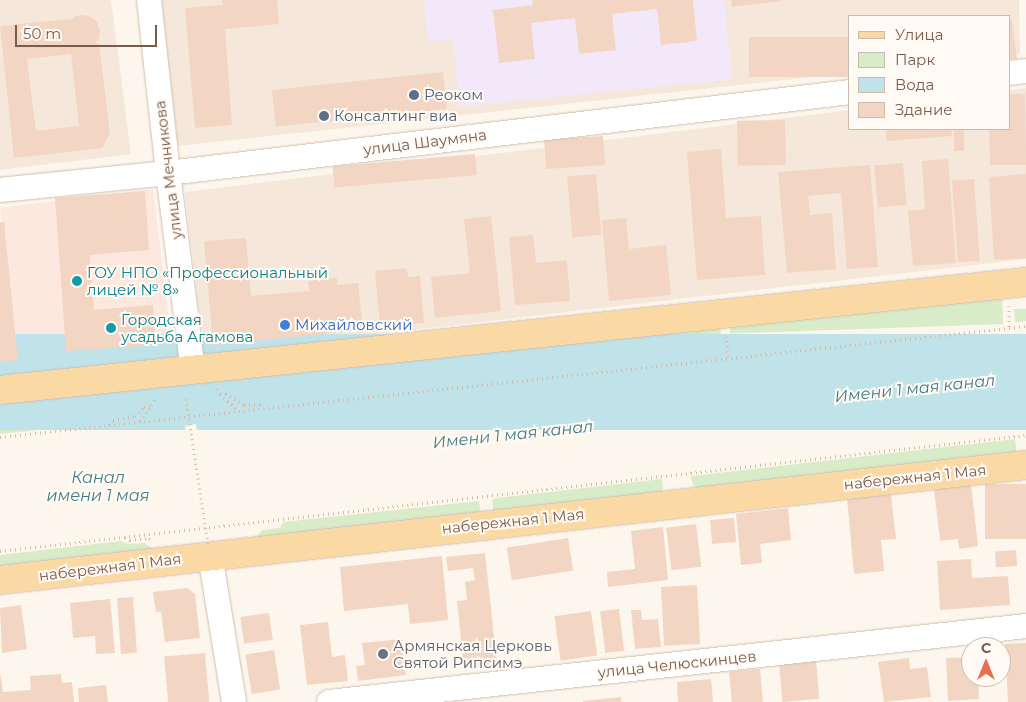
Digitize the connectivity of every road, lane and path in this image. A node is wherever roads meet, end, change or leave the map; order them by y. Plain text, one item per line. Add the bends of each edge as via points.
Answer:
1 (149, 0) edge
2 (1026, 71) edge
3 (1011, 73) edge
4 (848, 92) edge
5 (168, 173) junction
6 (0, 190) edge
7 (1026, 282) edge
8 (1008, 304) dead end
9 (1026, 326) edge
10 (1009, 328) junction
11 (726, 335) dead end
12 (728, 358) junction
13 (193, 370) junction
14 (160, 388) dead end
15 (214, 388) dead end
16 (0, 390) edge
17 (220, 394) junction
18 (186, 399) dead end
19 (152, 404) junction
20 (265, 408) junction
21 (238, 411) junction
22 (139, 421) junction
23 (109, 425) junction
24 (1026, 435) edge
25 (0, 437) edge
26 (1026, 465) edge
27 (209, 550) junction
28 (0, 551) edge
29 (0, 580) edge
30 (1026, 626) edge
31 (234, 702) edge
32 (329, 702) edge

1 - 5 street, улица Мечникова
2 - 3 street
4 - 5 street, улица Шаумяна
5 - 6 street, улица Шаумяна
5 - 13 street, улица Мечникова
7 - 13 main road
8 - 10 path
9 - 10 path
10 - 12 path
11 - 12 path
12 - 20 path
13 - 16 main road
14 - 19 path
15 - 17 path
17 - 20 path via 226,393 244,406 261,404
17 - 21 path
18 - 27 path, bridge
19 - 22 path
19 - 23 path via 135,416 113,420
20 - 21 path
21 - 22 path
22 - 23 path
23 - 25 path
24 - 28 path
26 - 27 main road, набережная 1 Мая
27 - 29 main road, набережная 1 Мая
27 - 31 street
30 - 32 street, улица Челюскинцев

